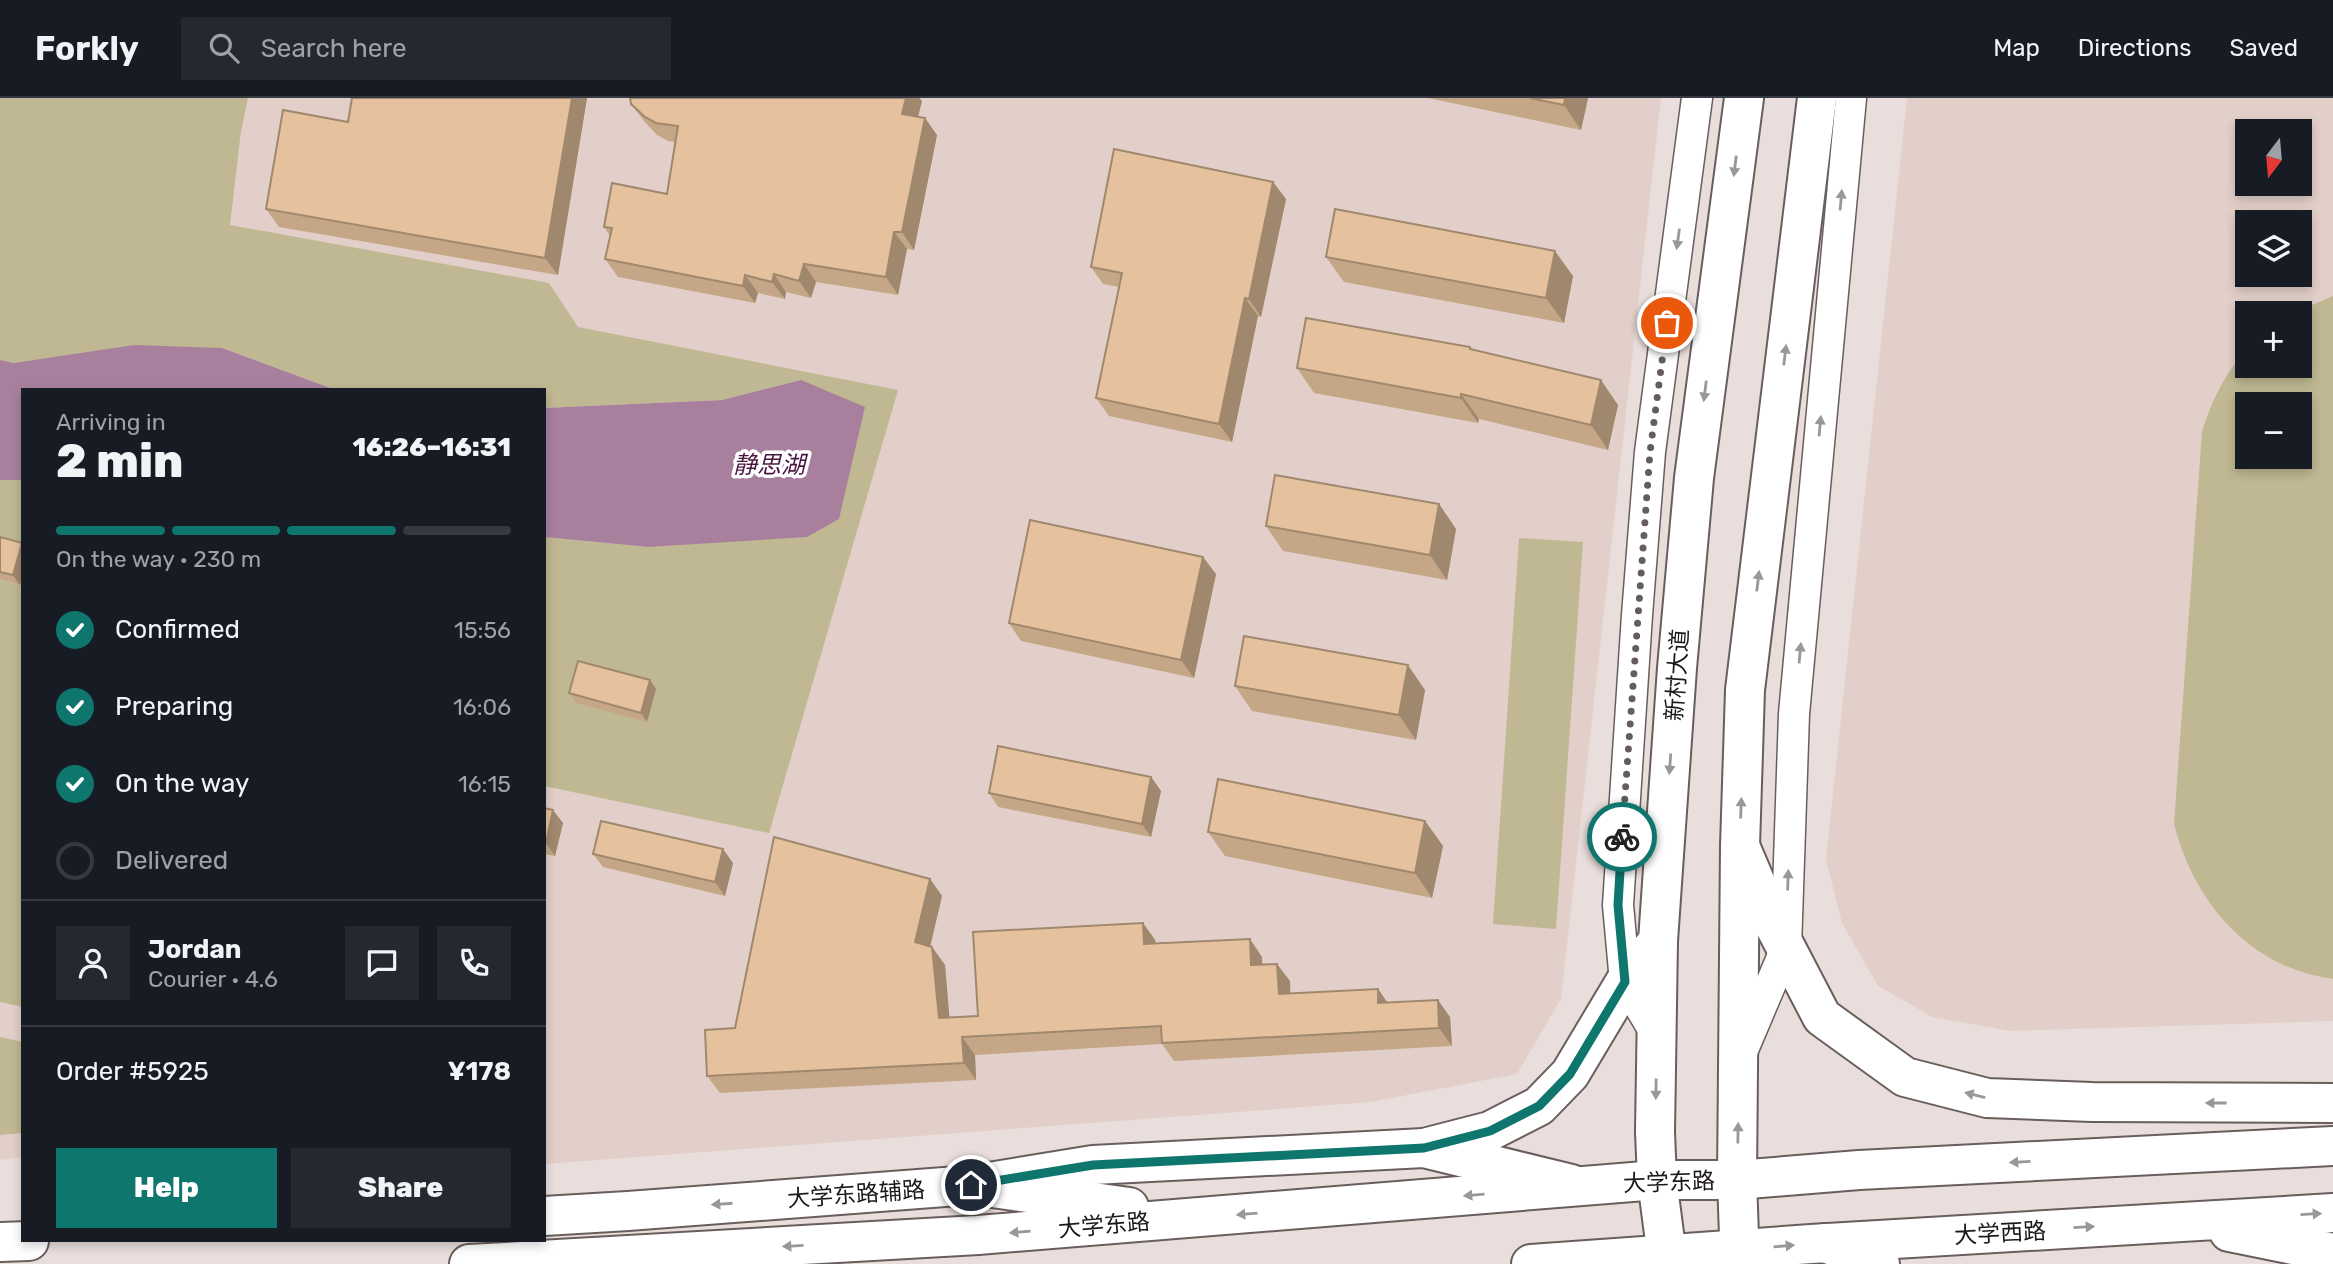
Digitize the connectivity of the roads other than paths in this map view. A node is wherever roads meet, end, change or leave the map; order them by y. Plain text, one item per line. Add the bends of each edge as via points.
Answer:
1 (1697, 98) edge
2 (1744, 98) edge
3 (1817, 98) edge
4 (1852, 98) edge
5 (1741, 846) junction
6 (1658, 941) junction
7 (1786, 948) junction
8 (1625, 982) junction
9 (1656, 1034) junction
10 (1738, 1060) junction
11 (2328, 1103) edge
12 (2333, 1146) edge
13 (1424, 1148) junction
14 (2158, 1156) junction
15 (1657, 1180) junction
16 (1737, 1180) junction
17 (971, 1185) junction
18 (1582, 1187) junction
19 (2333, 1213) edge
20 (546, 1216) edge
21 (1200, 1217) junction
22 (2175, 1222) junction
23 (21, 1241) edge
24 (0, 1242) edge
25 (1825, 1243) junction
26 (2333, 1253) edge
27 (1740, 1257) edge
28 (1667, 1259) edge
29 (469, 1264) edge
30 (1531, 1264) edge
31 (1880, 1264) edge

1 -> 8 street via 1650,452 1618,905
2 -> 6 main road, 新村大道 via 1694,478
5 -> 3 main road via 1745,690
7 -> 4 street via 1794,714
5 - 7 main road
5 - 10 main road
6 - 8 main road
6 - 9 main road, 新村大道
7 - 10 street
11 -> 7 main road via 1987,1098 1905,1077 1822,1017
8 - 9 street
8 - 13 main road via 1570,1074 1539,1106 1490,1131
9 -> 15 main road, 新村大道
16 -> 10 main road
11 - 14 main road
12 - 14 main road
13 - 17 main road, 大学东路辅路 via 1093,1165
13 - 18 main road, 大学东路辅路
14 -> 16 main road
15 - 16 main road, 大学东路
15 - 18 main road, 大学东路
15 - 28 main road, 新村大道
16 - 27 main road
17 -> 20 main road, 大学东路辅路
17 - 21 main road
18 -> 21 main road, 大学东路
22 -> 19 main road, 大学西路
21 -> 29 main road, 大学东路 via 964,1236
25 -> 22 main road, 大学西路
22 - 26 main road
23 - 24 main road
27 -> 25 main road, 大学西路
25 - 31 main road
27 - 28 main road, 大学西路
28 - 30 main road

